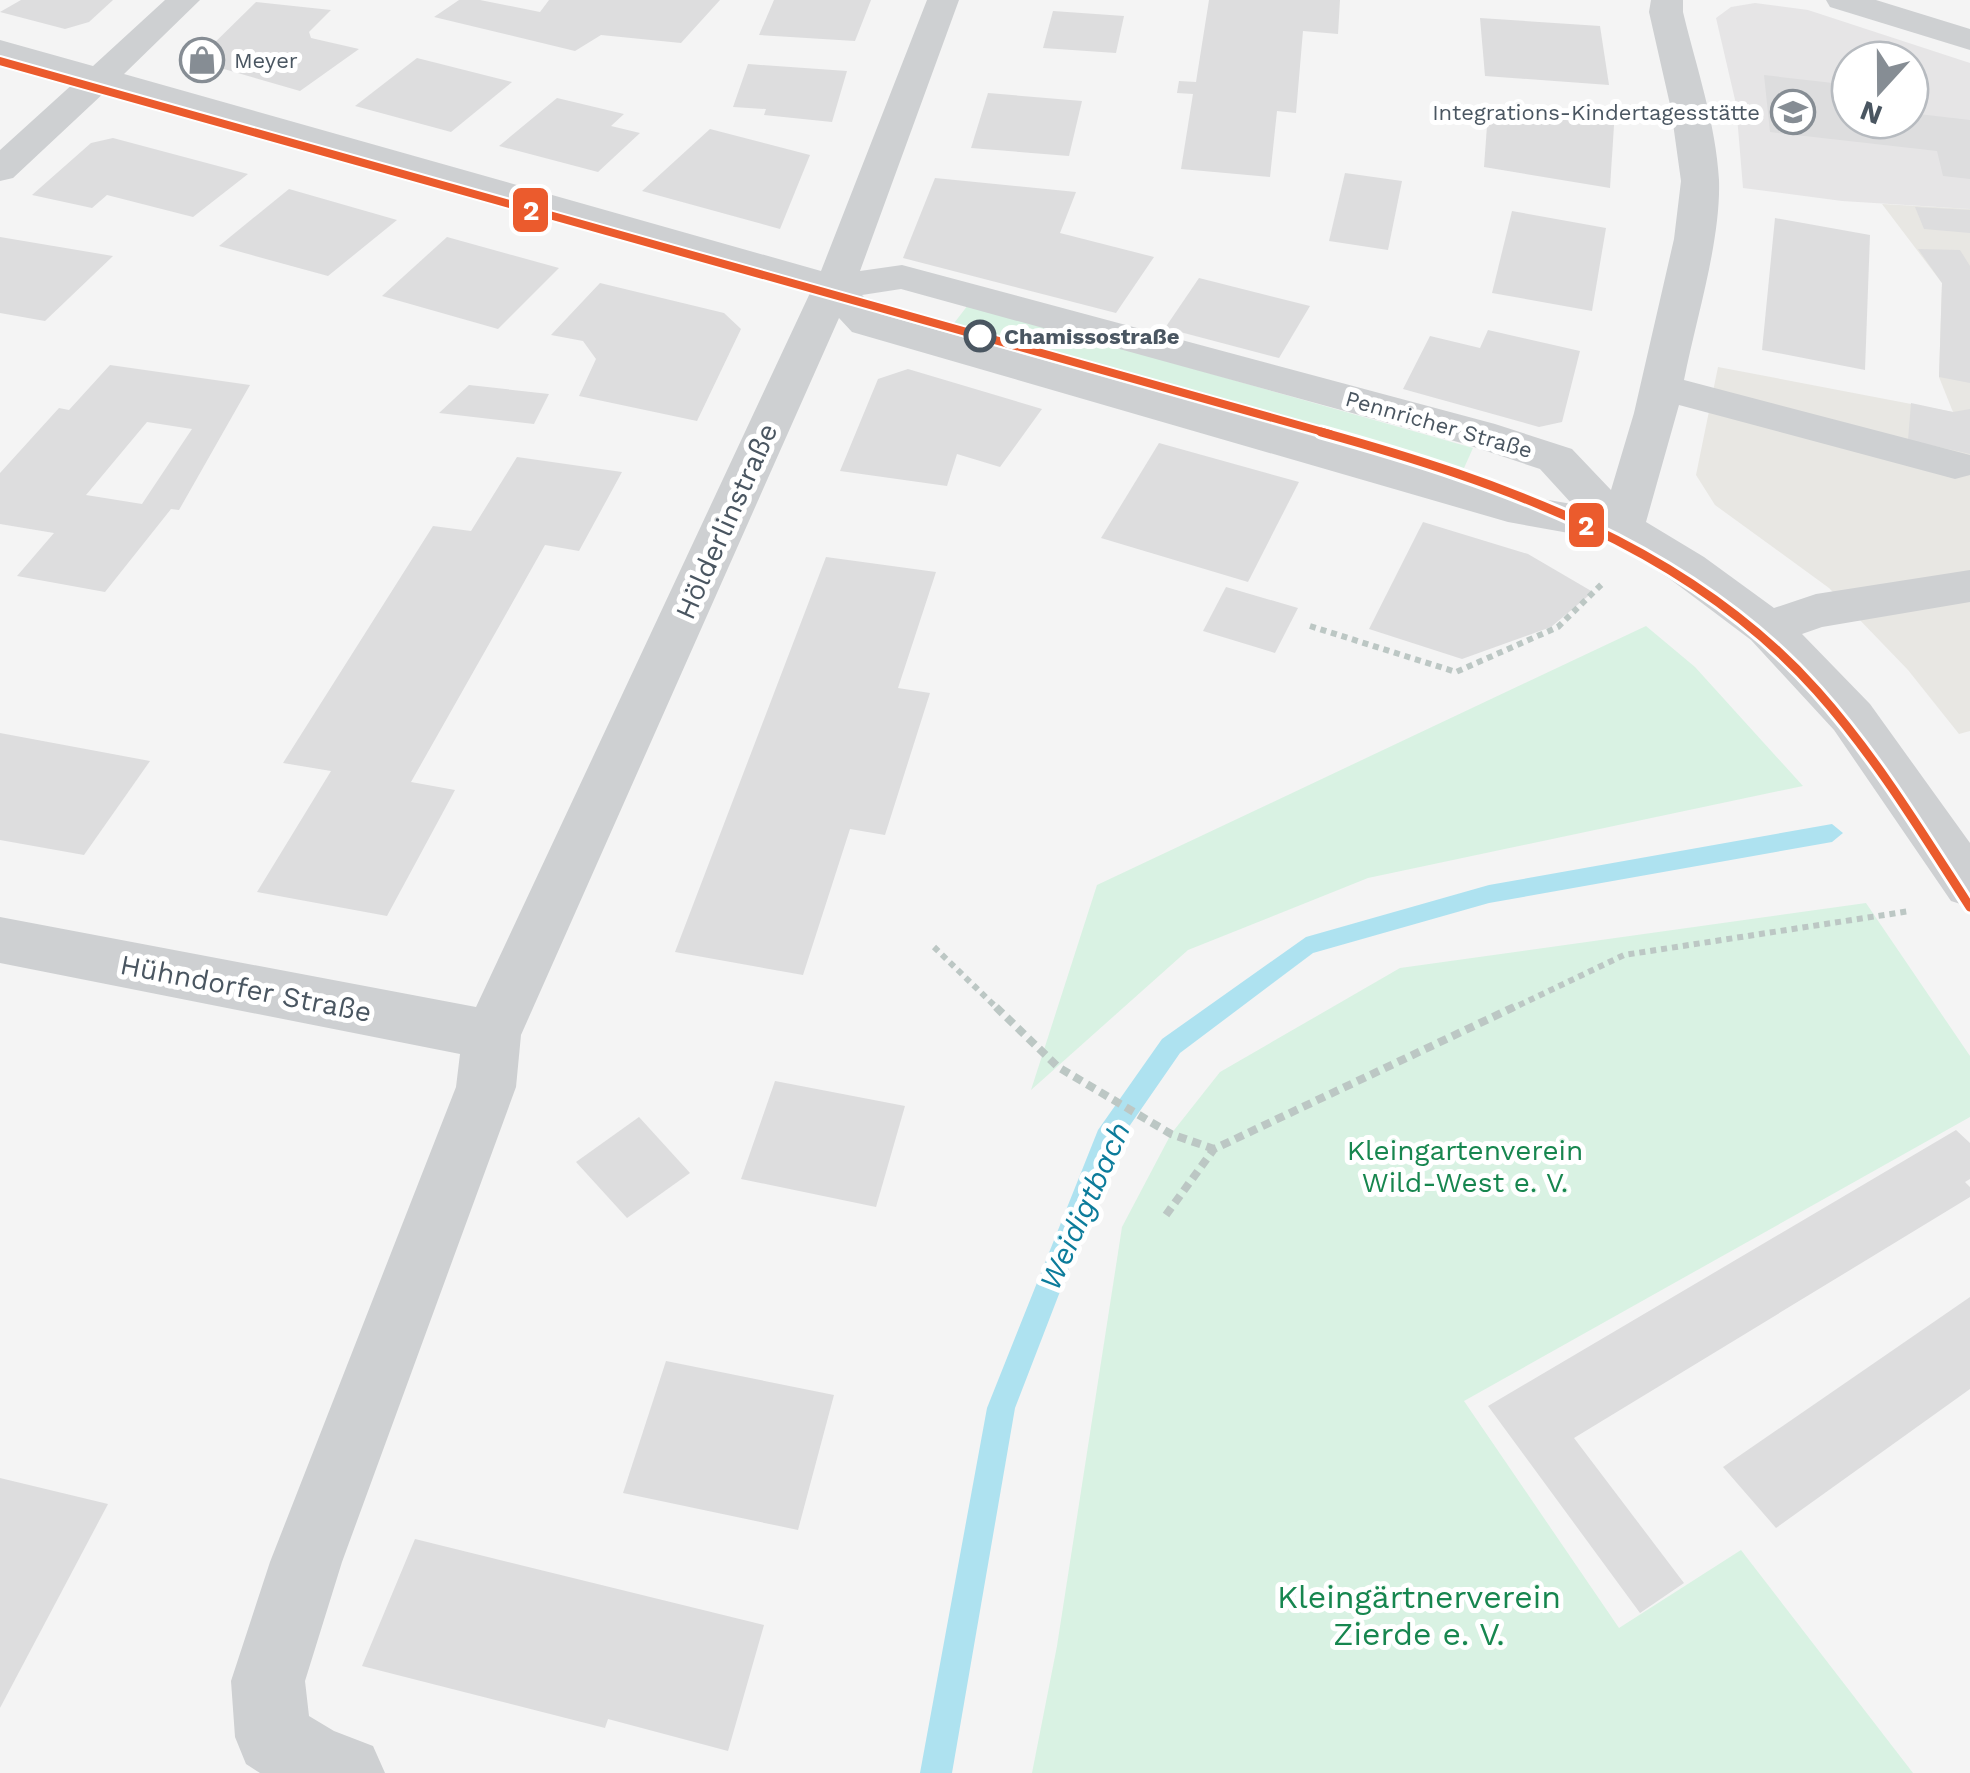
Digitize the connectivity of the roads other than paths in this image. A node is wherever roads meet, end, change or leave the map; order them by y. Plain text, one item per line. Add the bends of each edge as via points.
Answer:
1 (184, 0) edge
2 (943, 0) edge
3 (1667, 0) edge
4 (1842, 0) edge
5 (1970, 40) edge
6 (0, 50) edge
7 (98, 78) junction
8 (0, 170) edge
9 (833, 287) junction
10 (1661, 387) junction
11 (1956, 465) dead end
12 (1620, 527) junction
13 (1970, 586) edge
14 (1768, 628) junction
15 (1970, 886) edge
16 (0, 940) edge
17 (492, 1035) junction
18 (346, 1773) edge

1 - 7 street
2 - 9 street, Hölderlinstraße
3 - 10 street via 1700,181
4 - 5 street
6 - 7 street, Pennricher Straße
7 - 8 street
7 - 9 street, Pennricher Straße
9 - 12 street via 866,323 1506,506
9 - 12 street, Pennricher Straße via 902,277 1480,434 1556,459
9 - 17 street, Hölderlinstraße
10 - 11 street
10 - 12 street
12 - 14 street
13 - 14 street via 1816,611
14 - 15 street via 1852,717
16 - 17 street, Hühndorfer Straße
17 - 18 street, Hölderlinstraße via 486,1087 306,1562 268,1681 273,1737 319,1766

